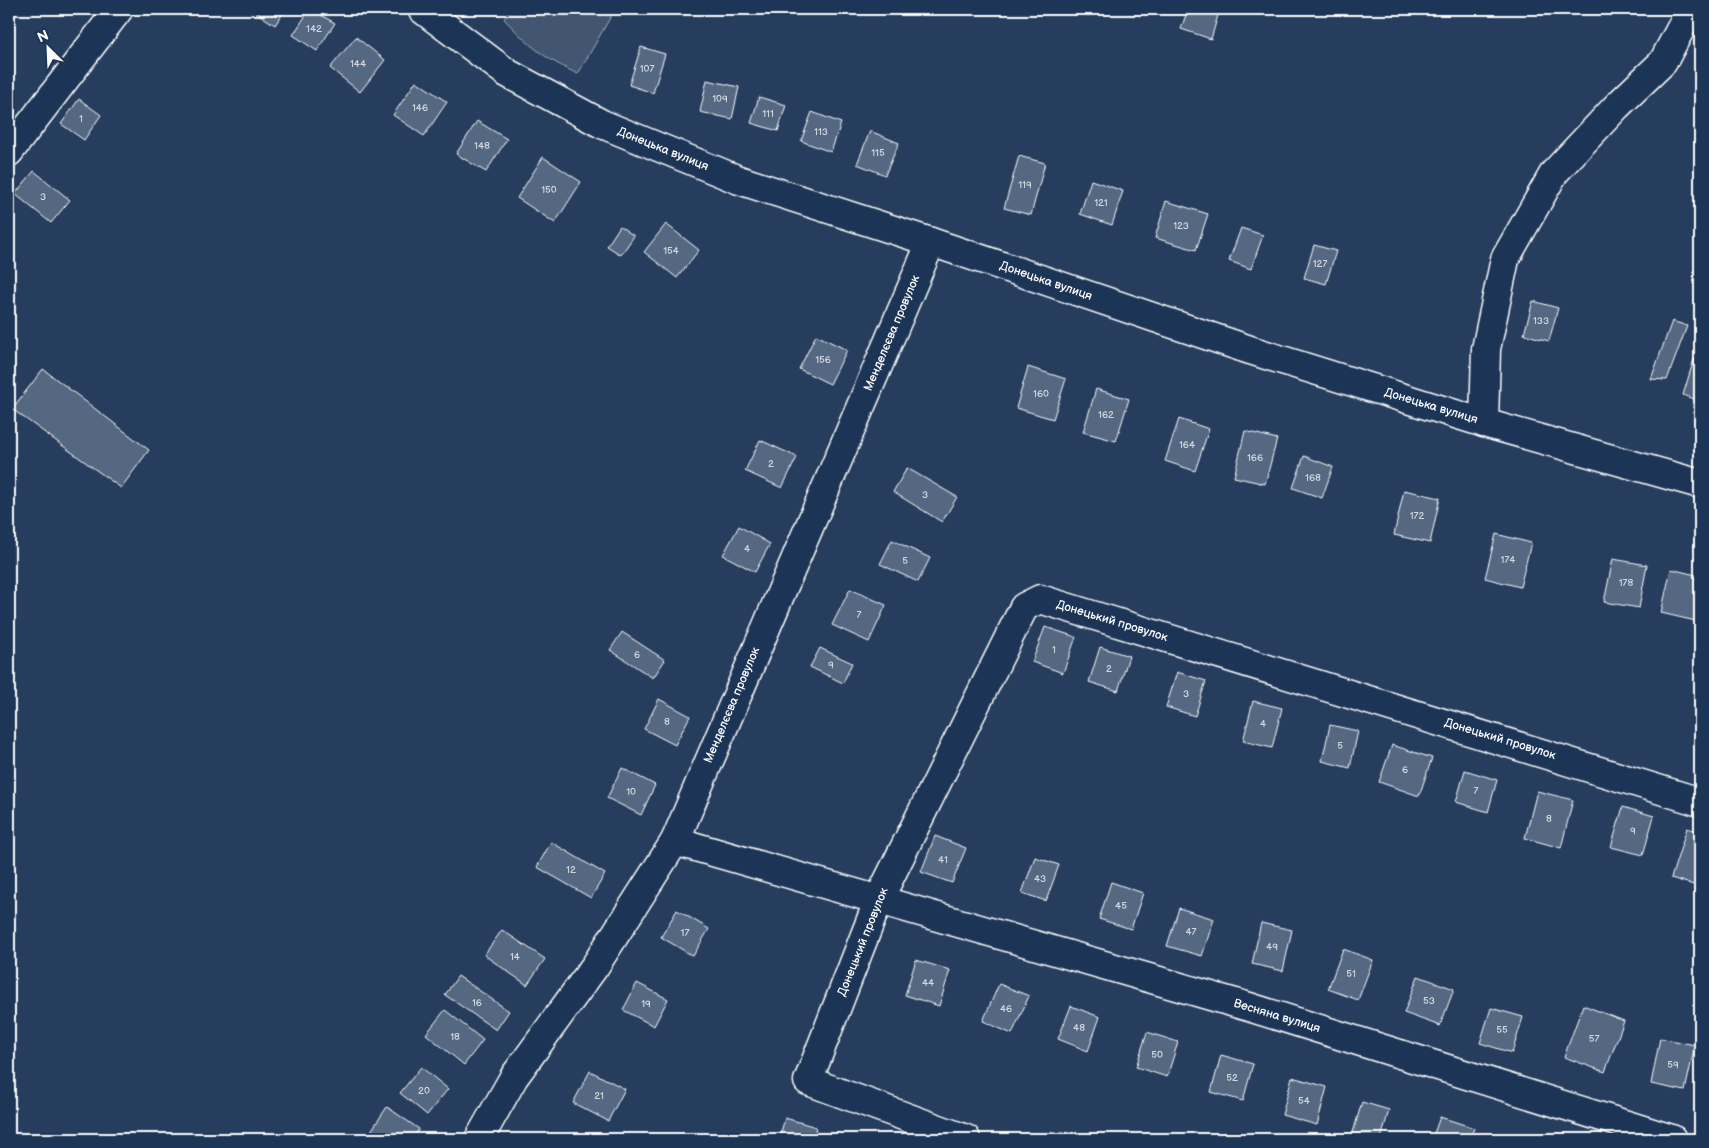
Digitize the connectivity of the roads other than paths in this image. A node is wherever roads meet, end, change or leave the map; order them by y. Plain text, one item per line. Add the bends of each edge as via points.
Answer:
1 (119, 9) edge
2 (422, 9) edge
3 (1691, 9) edge
4 (9, 152) edge
5 (931, 242) junction
6 (1484, 423) junction
7 (1700, 484) edge
8 (1700, 802) edge
9 (674, 841) junction
10 (879, 899) junction
11 (479, 1139) edge
12 (966, 1139) edge
13 (1672, 1139) edge

1 - 4 street
2 - 5 street, Донецька вулиця via 507,73 602,124 739,180
3 - 6 street via 1663,62 1554,172 1504,259 1486,349
5 - 6 street, Донецька вулиця via 1250,350
5 - 9 street, Менделєєва провулок
6 - 7 street, Донецька вулиця
8 - 10 street, Донецький провулок via 1040,599 1024,606
9 - 10 street, Весняна вулиця
9 - 11 street, Менделєєва провулок via 595,966 514,1077
10 - 12 street, Донецький провулок via 808,1081
10 - 13 street, Весняна вулиця via 1250,1007

